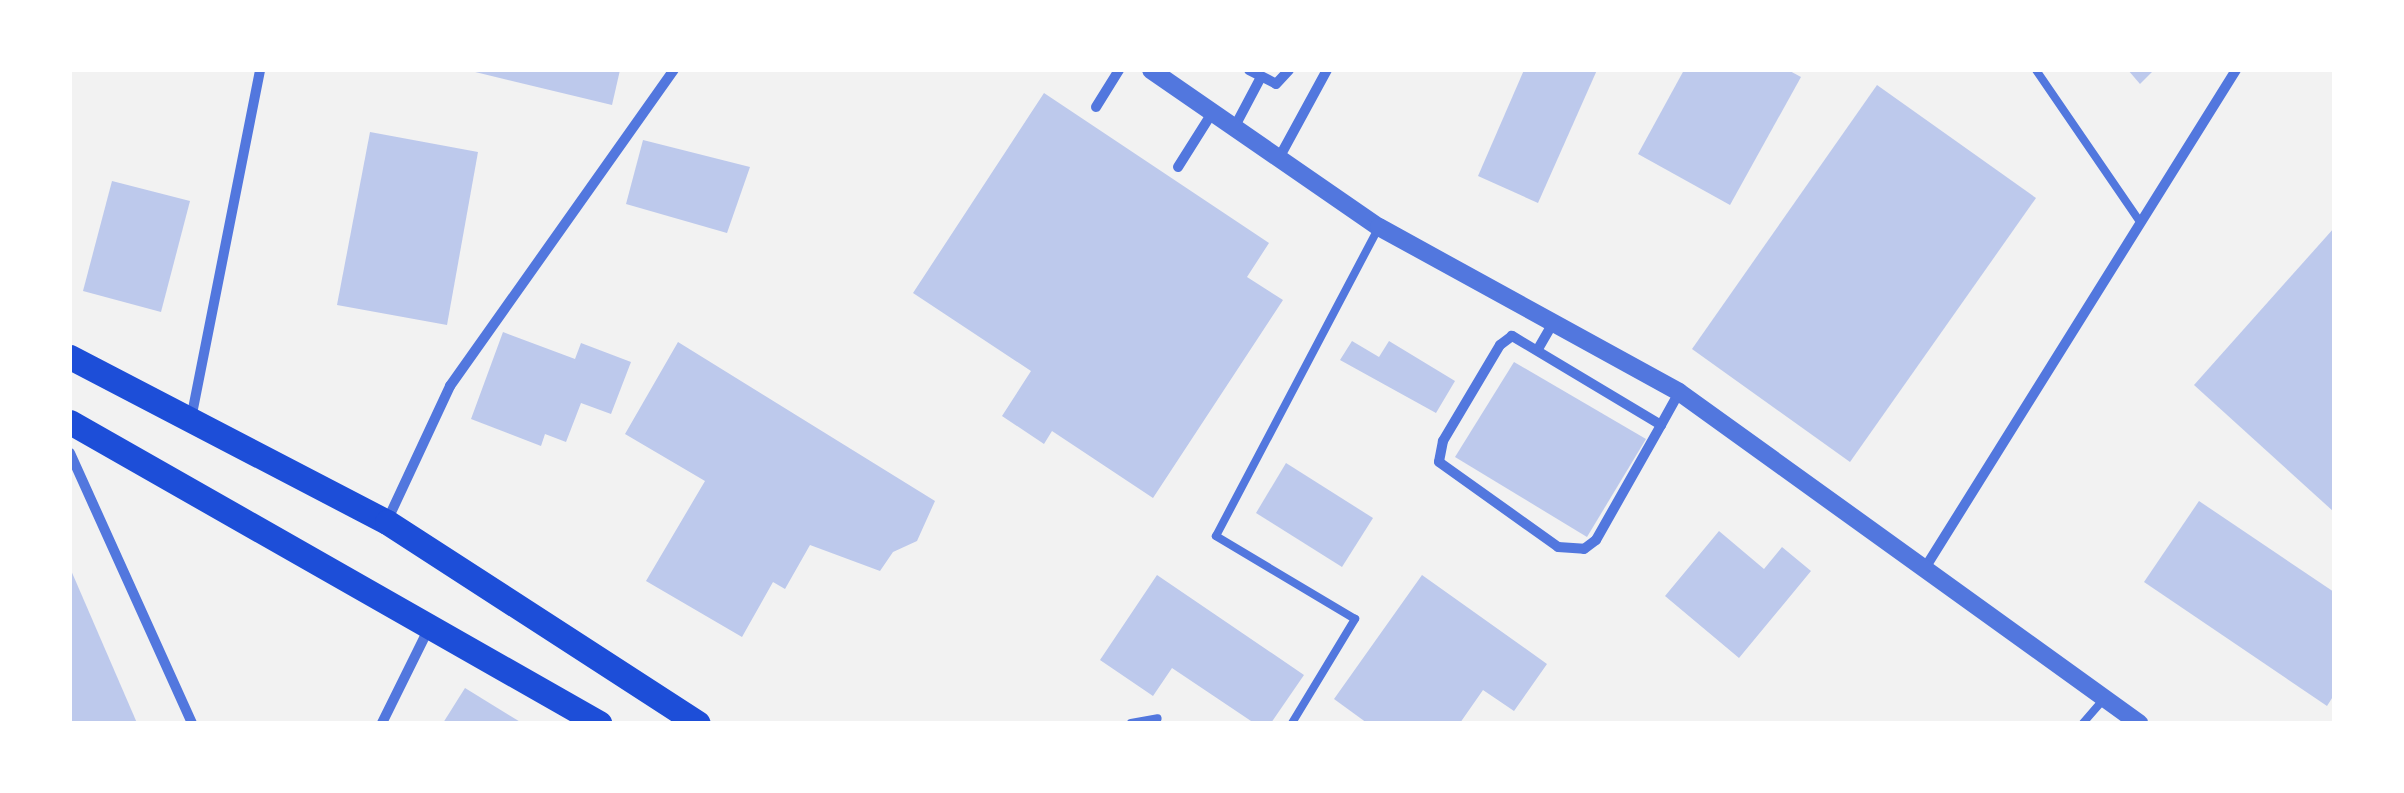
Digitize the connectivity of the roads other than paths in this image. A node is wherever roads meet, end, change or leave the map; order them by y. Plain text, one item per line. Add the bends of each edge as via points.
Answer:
1 (260, 70) edge
2 (674, 70) edge
3 (1120, 70) edge
4 (1151, 70) edge
5 (1248, 70) edge
6 (1289, 70) edge
7 (1327, 70) edge
8 (2036, 70) edge
9 (2236, 70) edge
10 (1261, 77) junction
11 (1096, 108) dead end
12 (1212, 113) junction
13 (1234, 128) junction
14 (1280, 158) junction
15 (1178, 167) dead end
16 (2138, 219) junction
17 (1378, 227) junction
18 (1553, 324) junction
19 (1538, 349) junction
20 (70, 356) edge
21 (1679, 392) junction
22 (191, 420) junction
23 (71, 424) edge
24 (1661, 425) junction
25 (70, 452) edge
26 (387, 522) junction
27 (1925, 568) junction
28 (430, 625) junction
29 (2103, 700) junction
30 (1158, 718) dead end
31 (192, 723) edge
32 (382, 723) edge
33 (599, 723) edge
34 (698, 723) edge
35 (1131, 723) edge
36 (1292, 723) edge
37 (2082, 723) edge
38 (2139, 723) edge

1 - 22 street
2 - 26 street via 450,386
3 - 11 street
4 - 12 street
5 - 10 street
6 - 10 street via 1276,84
7 - 14 street
8 - 16 lane
9 - 16 street
10 - 13 street
12 - 13 street
12 - 15 street
13 - 14 street
14 - 17 street
16 - 27 street
17 - 18 street
17 - 36 lane via 1216,536 1355,619
18 - 19 street
18 - 21 street
19 - 24 street
19 - 24 street via 1512,336 1500,344 1443,441 1439,462 1558,547 1584,548 1596,540
20 - 22 main road
21 - 24 street
21 - 27 street
22 - 26 main road
23 - 28 main road
25 - 31 street
26 - 34 main road
27 - 29 street
28 - 32 street
28 - 33 main road
29 - 37 lane
29 - 38 street
30 - 35 lane

